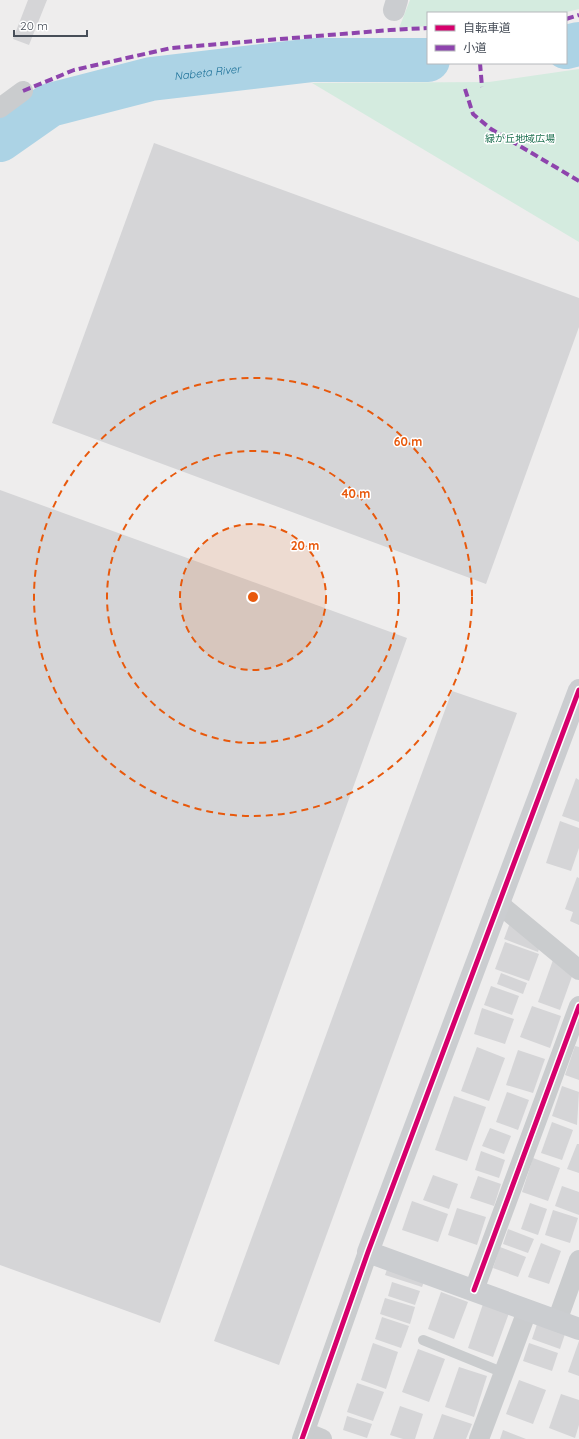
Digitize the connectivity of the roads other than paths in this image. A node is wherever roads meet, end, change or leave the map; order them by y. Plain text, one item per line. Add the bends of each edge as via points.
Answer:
1 (23, 91) dead end
2 (0, 108) edge
3 (579, 690) edge
4 (498, 903) junction
5 (579, 970) edge
6 (579, 1006) edge
7 (368, 1252) junction
8 (579, 1260) edge
9 (474, 1290) junction
10 (527, 1311) junction
11 (556, 1321) junction
12 (579, 1329) edge
13 (423, 1340) dead end
14 (504, 1373) junction
15 (310, 1437) edge
16 (479, 1439) edge

1 - 2 street
3 - 4 street
4 - 5 street
4 - 7 street
6 - 9 street
7 - 9 street
7 - 15 street
8 - 11 street
9 - 10 street
10 - 11 street
10 - 14 street
11 - 12 street
13 - 14 lane
14 - 16 street

